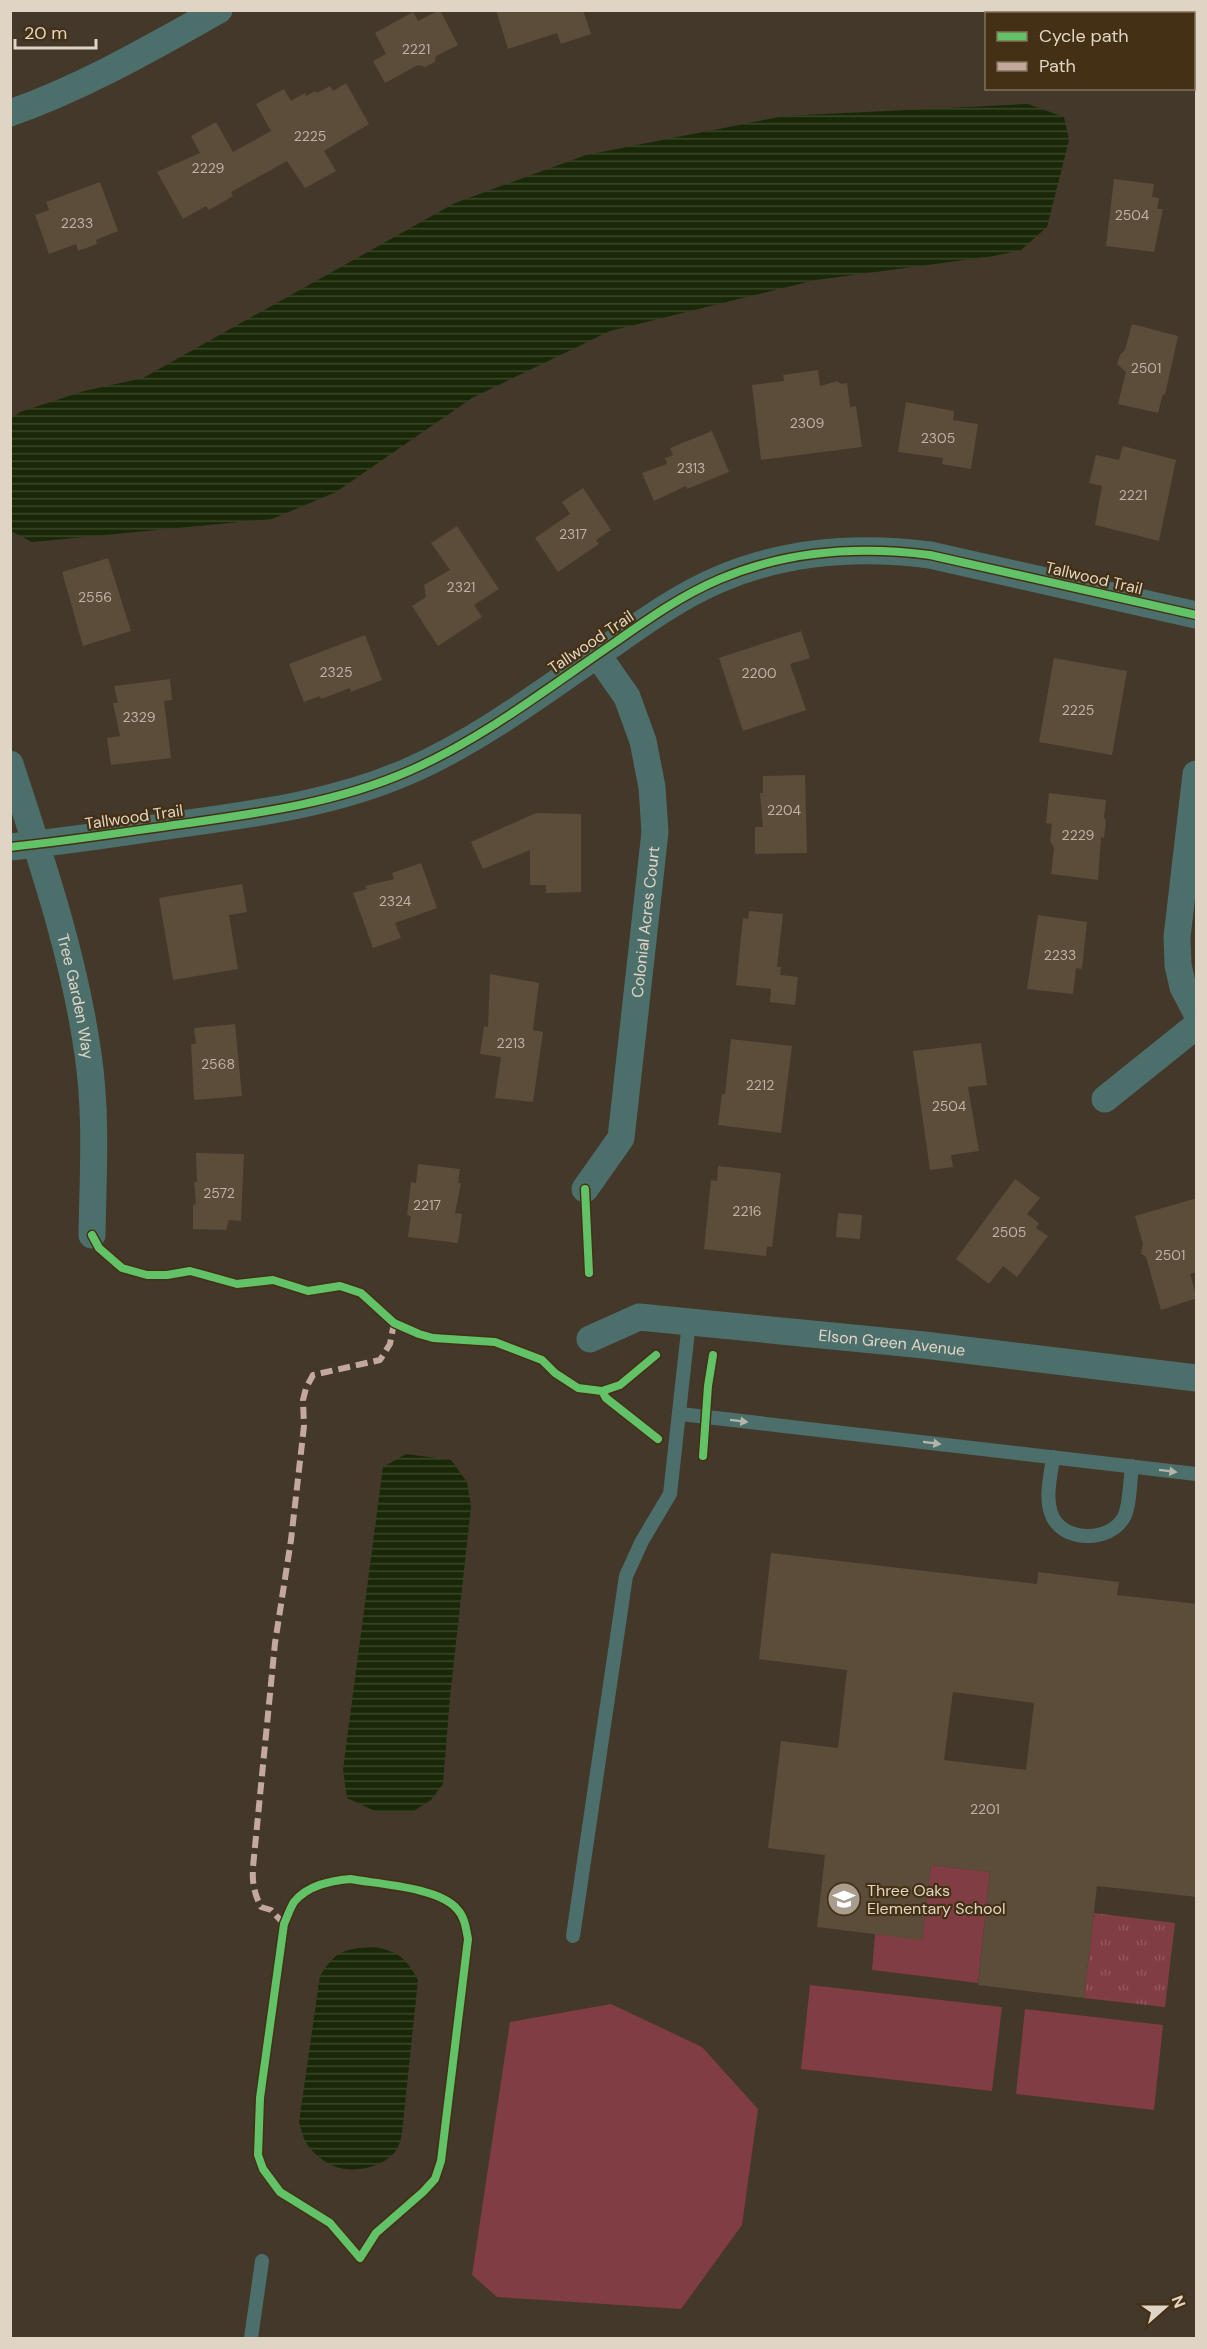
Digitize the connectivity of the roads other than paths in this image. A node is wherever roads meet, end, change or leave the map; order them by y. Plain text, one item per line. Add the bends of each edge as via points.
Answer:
1 (219, 10) edge
2 (10, 113) edge
3 (1197, 615) edge
4 (597, 654) junction
5 (10, 764) edge
6 (1197, 774) edge
7 (23, 846) edge
8 (1197, 1012) edge
9 (1197, 1026) edge
10 (1105, 1099) dead end
11 (585, 1189) dead end
12 (92, 1235) dead end
13 (689, 1322) junction
14 (590, 1339) dead end
15 (1197, 1377) edge
16 (681, 1414) junction
17 (1053, 1457) junction
18 (1132, 1466) junction
19 (1197, 1474) edge
20 (573, 1936) dead end
21 (262, 2261) dead end
22 (251, 2338) edge

1 - 2 street via 108,71
3 - 4 street, Tallwood Trail via 930,555 853,550 767,563 721,579 669,605
4 - 7 street, Tallwood Trail via 463,744 408,772 350,793 291,808
4 - 11 street, Colonial Acres Court via 627,698 643,741 655,832 621,1138
5 - 7 street, Tree Garden Way
6 - 8 street via 1177,937 1178,965
7 - 12 street, Tree Garden Way via 75,980 94,1116
9 - 10 street
13 - 14 street, Elson Green Avenue via 639,1317
13 - 15 street, Elson Green Avenue via 924,1344
13 - 16 lane
16 -> 17 lane
16 - 20 lane via 670,1494 626,1576
17 - 18 lane
17 - 18 lane via 1048,1498 1051,1515 1070,1534 1082,1536 1110,1532 1119,1524 1125,1515
18 -> 19 lane
21 - 22 lane

